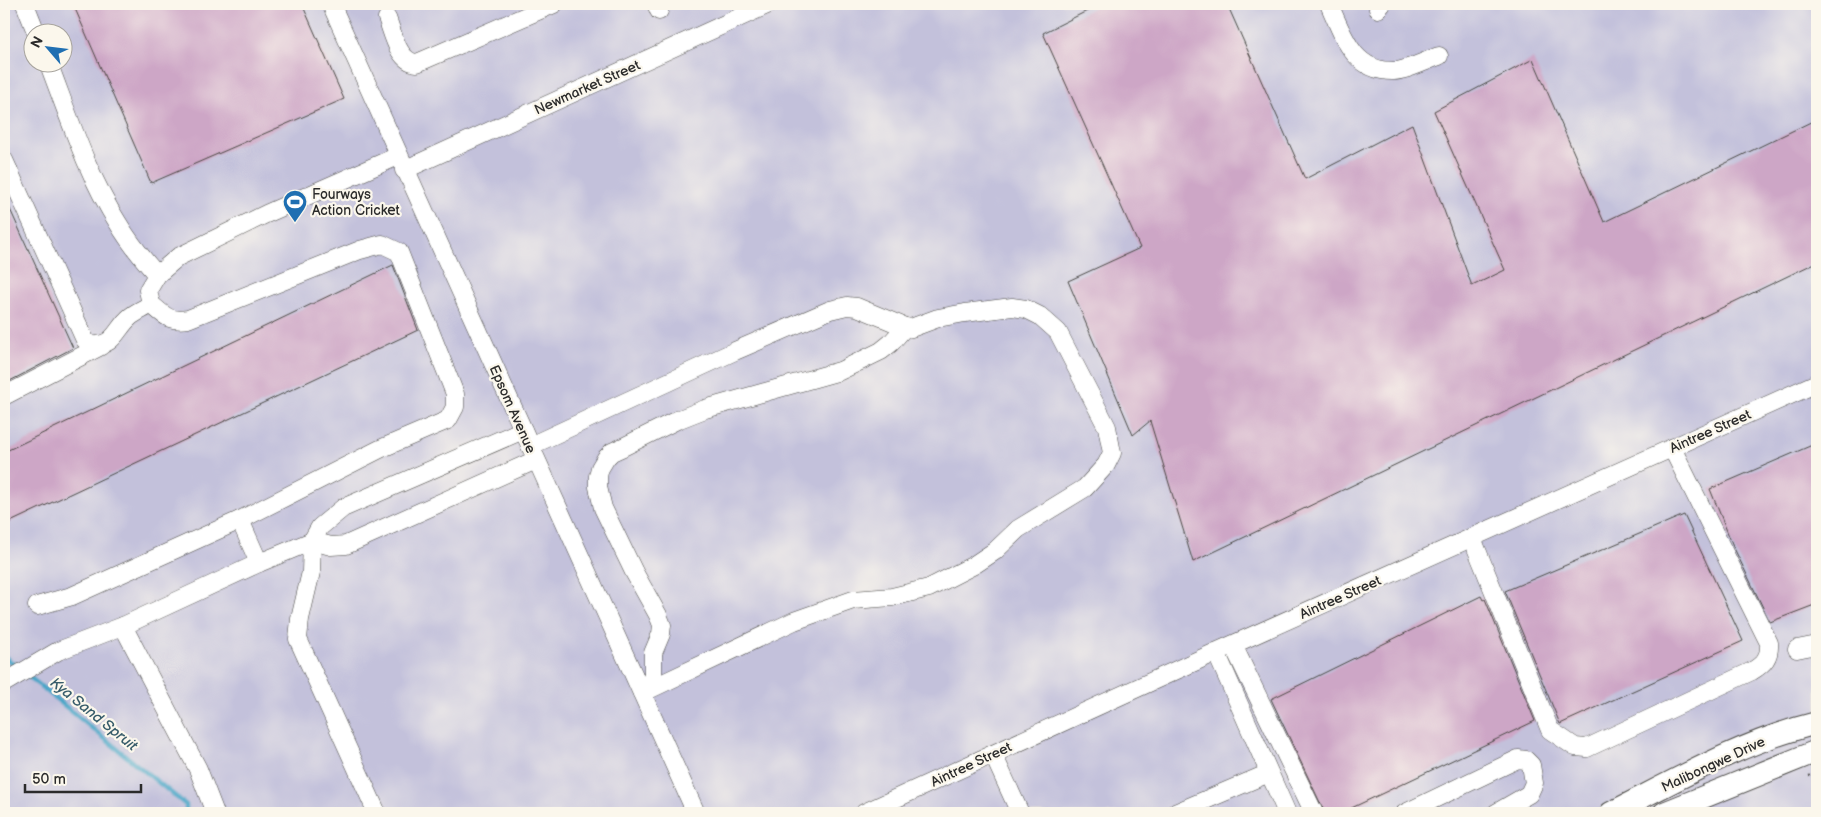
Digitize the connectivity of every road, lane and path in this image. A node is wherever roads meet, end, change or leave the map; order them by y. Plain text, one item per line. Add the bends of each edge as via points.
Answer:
1 (25, 4) edge
2 (331, 4) edge
3 (554, 4) edge
4 (769, 4) edge
5 (1329, 4) edge
6 (387, 18) dead end
7 (32, 22) edge
8 (1438, 56) dead end
9 (52, 72) edge
10 (4, 160) edge
11 (401, 163) junction
12 (157, 275) junction
13 (151, 304) junction
14 (905, 327) junction
15 (101, 346) junction
16 (1817, 383) edge
17 (4, 396) edge
18 (530, 445) junction
19 (1672, 448) junction
20 (240, 520) junction
21 (1472, 538) junction
22 (312, 541) junction
23 (259, 563) junction
24 (37, 606) dead end
25 (123, 626) junction
26 (1233, 645) junction
27 (1817, 645) edge
28 (1797, 648) dead end
29 (1216, 652) junction
30 (4, 683) edge
31 (647, 690) junction
32 (1817, 723) edge
33 (1817, 751) edge
34 (993, 754) junction
35 (1269, 773) junction
36 (1666, 785) junction
37 (212, 806) edge
38 (1670, 811) edge
39 (221, 813) edge
40 (377, 813) edge
41 (696, 813) edge
42 (864, 813) edge
43 (1020, 813) edge
44 (1176, 813) edge
45 (1287, 813) edge
46 (1314, 813) edge
47 (1405, 813) edge
48 (1496, 813) edge
49 (1611, 813) edge

1 - 7 street
2 - 11 street, Epsom Avenue
3 - 6 street via 417,63 403,57
4 - 11 street, Newmarket Street
5 - 8 street via 1351,52 1378,69 1396,71
9 - 12 street via 86,162 113,214
10 - 15 street via 82,333 90,345
11 - 12 street, Newmarket Street via 266,214 178,257
11 - 18 street, Epsom Avenue
12 - 13 street via 148,290
13 - 15 street via 130,318 113,339
13 - 20 street via 168,319 188,320 360,250 382,244 399,252 455,394 455,407 448,420 380,449
14 - 18 street via 857,307 830,310
14 - 31 street via 882,351 840,371 705,409 612,452 606,458 598,476 603,508 662,625
14 - 31 street via 912,328 938,318 1012,307 1040,316 1058,332 1107,427 1112,453 1106,465 1085,488 1018,529 995,551 929,588 892,597 853,600 794,620
15 - 17 street
16 - 19 street, Aintree Street
18 - 22 street via 344,508 320,527
18 - 22 street via 346,545 331,546
18 - 31 street, Epsom Avenue
19 - 21 street, Aintree Street
19 - 21 street via 1770,643 1770,653 1762,665 1752,671 1587,748 1575,747 1550,730
20 - 23 street
20 - 24 street via 72,596
21 - 26 street, Aintree Street
22 - 23 street
22 - 40 street via 311,572 298,639
23 - 25 street
25 - 30 street via 58,651
25 - 37 street via 198,769
26 - 29 street, Aintree Street
26 - 46 street
27 - 28 street
29 - 34 street, Aintree Street
29 - 35 street
31 - 41 street, Epsom Avenue
32 - 36 main road, Malibongwe Drive via 1754,743
33 - 38 main road, Malibongwe Drive
34 - 42 street, Aintree Street
34 - 43 street
35 - 44 street
35 - 45 street
36 - 38 main road
36 - 49 main road, Malibongwe Drive
37 - 39 street
47 - 48 street via 1518,758 1526,760 1531,765 1534,783 1529,794

